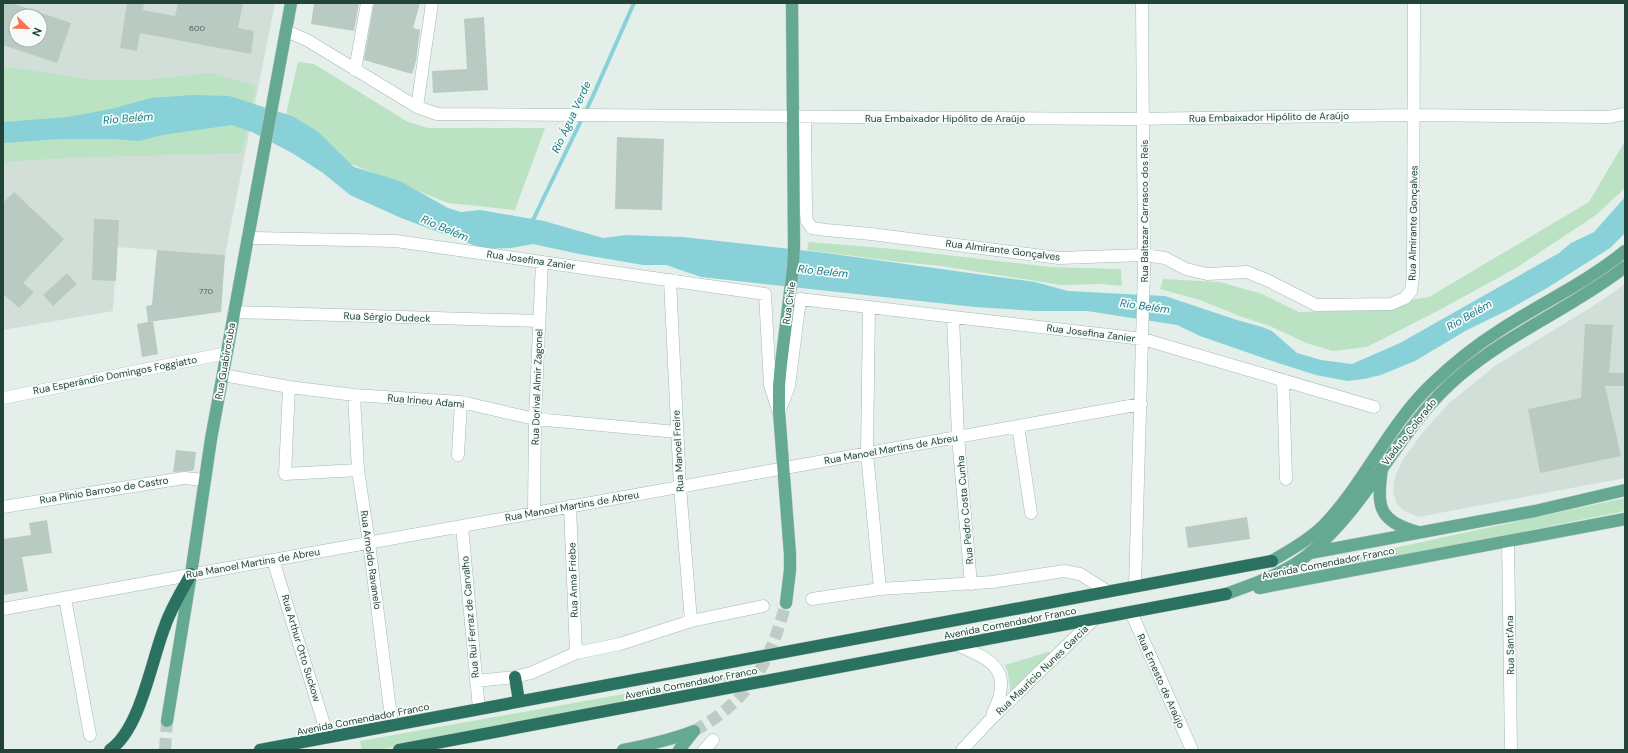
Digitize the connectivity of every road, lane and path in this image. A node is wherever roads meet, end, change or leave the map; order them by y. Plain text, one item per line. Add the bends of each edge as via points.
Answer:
1 (291, 3) edge
2 (367, 3) edge
3 (432, 3) edge
4 (792, 3) edge
5 (1142, 3) edge
6 (1414, 3) edge
7 (286, 31) junction
8 (355, 70) junction
9 (417, 107) junction
10 (1625, 114) edge
11 (1414, 115) junction
12 (799, 117) junction
13 (1143, 119) junction
14 (248, 238) junction
15 (1625, 250) edge
16 (1144, 255) junction
17 (542, 262) junction
18 (1625, 267) edge
19 (670, 280) junction
20 (868, 307) junction
21 (234, 312) junction
22 (953, 317) junction
23 (539, 321) junction
24 (1143, 336) junction
25 (227, 353) junction
26 (222, 375) junction
27 (1283, 380) junction
28 (289, 387) junction
29 (354, 395) junction
30 (3, 398) edge
31 (461, 402) junction
32 (1141, 404) junction
33 (1374, 407) dead end
34 (779, 412) junction
35 (535, 418) junction
36 (1018, 426) junction
37 (677, 432) junction
38 (958, 437) junction
39 (867, 453) junction
40 (458, 455) dead end
41 (1382, 467) junction
42 (784, 468) junction
43 (358, 470) junction
44 (1286, 479) dead end
45 (205, 480) junction
46 (680, 487) junction
47 (1625, 490) edge
48 (570, 506) junction
49 (3, 507) edge
50 (534, 513) junction
51 (1031, 513) dead end
52 (1625, 519) edge
53 (462, 526) junction
54 (1421, 533) junction
55 (1508, 541) junction
56 (369, 542) junction
57 (1310, 554) junction
58 (273, 560) junction
59 (1272, 561) junction
60 (191, 574) junction
61 (971, 584) junction
62 (1135, 586) junction
63 (880, 589) junction
64 (1107, 591) junction
65 (1226, 594) junction
66 (65, 598) junction
67 (812, 599) dead end
68 (786, 602) tunnel mouth
69 (763, 606) dead end
70 (3, 609) edge
71 (1131, 612) junction
72 (1094, 619) junction
73 (691, 621) junction
74 (956, 645) junction
75 (576, 653) junction
76 (515, 677) junction
77 (476, 681) junction
78 (519, 701) junction
79 (479, 709) junction
80 (990, 720) junction
81 (167, 721) tunnel mouth
82 (392, 725) junction
83 (90, 735) dead end
84 (473, 736) junction
85 (328, 737) junction
86 (713, 740) dead end
87 (110, 750) edge
88 (260, 750) edge
89 (399, 750) edge
90 (450, 750) edge
91 (628, 750) edge
92 (679, 750) edge
93 (704, 750) edge
94 (962, 750) edge
95 (1192, 750) edge
96 (1512, 750) edge

1 - 7 main road, Rua Guabirotuba
2 - 8 street
3 - 9 street
4 - 12 main road, Rua Chile
5 - 13 street, Rua Baltazar Carrasco dos Reis
6 - 11 street, Rua Almirante Gonçalves
7 - 8 street, Rua Embaixador Hipólito de Araújo via 307,40
7 - 14 main road, Rua Guabirotuba
8 - 9 street, Rua Embaixador Hipólito de Araújo
9 - 12 street, Rua Embaixador Hipólito de Araújo via 437,114
10 - 11 street, Rua Embaixador Hipólito de Araújo via 1608,117
11 - 13 street, Rua Embaixador Hipólito de Araújo
11 - 16 street, Rua Almirante Gonçalves via 1413,276 1411,291 1406,298 1391,304 1316,305 1247,272 1207,274 1186,269 1165,258
12 - 13 street, Rua Embaixador Hipólito de Araújo
12 - 16 street, Rua Almirante Gonçalves via 806,213 812,228 1059,258
12 - 34 main road, Rua Chile via 793,268 780,364
13 - 16 street, Rua Baltazar Carrasco dos Reis
14 - 17 street, Rua Josefina Zanier via 396,241
14 - 21 main road, Rua Guabirotuba
15 - 59 main road, Viaduto Colorado via 1592,275 1497,332 1453,365 1414,402 1324,525
16 - 24 street, Rua Baltazar Carrasco dos Reis
17 - 19 street, Rua Josefina Zanier
17 - 23 street, Rua Dorival Almir Zagonel
18 - 41 main road, Viaduto Colorado via 1592,290 1501,344 1458,377 1423,411
19 - 34 street, Rua Josefina Zanier via 765,294 770,385
19 - 37 street, Rua Manoel Freire
20 - 22 street, Rua Josefina Zanier
20 - 34 street, Rua Josefina Zanier via 800,299 789,386
20 - 39 street
21 - 23 street, Rua Sérgio Dudeck
21 - 25 main road, Rua Guabirotuba
22 - 24 street, Rua Josefina Zanier
22 - 38 street, Rua Pedro Costa Cunha
23 - 35 street, Rua Dorival Almir Zagonel
24 - 27 street, Rua Josefina Zanier
24 - 32 street, Rua Baltazar Carrasco dos Reis
25 - 26 main road, Rua Guabirotuba
25 - 30 street, Rua Esperândio Domingos Foggiatto
26 - 28 street, Rua Irineu Adami
26 - 45 main road, Rua Guabirotuba
27 - 33 street, Rua Josefina Zanier
27 - 44 street
28 - 29 street, Rua Irineu Adami
28 - 43 street via 285,474
29 - 31 street, Rua Irineu Adami
29 - 43 street, Rua Arnoldo Ravanelo
31 - 35 street, Rua Irineu Adami
31 - 40 street
32 - 36 street, Rua Manoel Martins de Abreu
32 - 62 street, Rua Baltazar Carrasco dos Reis
34 - 42 main road, Rua Chile
35 - 37 street, Rua Irineu Adami
35 - 50 street, Rua Dorival Almir Zagonel
36 - 38 street, Rua Manoel Martins de Abreu
36 - 51 street
37 - 46 street, Rua Manoel Freire
38 - 39 street, Rua Manoel Martins de Abreu
38 - 61 street, Rua Pedro Costa Cunha
39 - 42 street, Rua Manoel Martins de Abreu
39 - 63 street
41 - 54 main road via 1379,493 1386,517 1392,523
41 - 57 main road, Viaduto Colorado via 1342,522
42 - 46 street, Rua Manoel Martins de Abreu
42 - 68 main road, Rua Chile via 790,554
43 - 56 street, Rua Arnoldo Ravanelo
45 - 49 street, Rua Plínio Barroso de Castro via 169,480
45 - 60 main road, Rua Guabirotuba
46 - 48 street, Rua Manoel Martins de Abreu
46 - 73 street, Rua Manoel Freire
47 - 54 main road, Avenida Comendador Franco via 1534,512
48 - 50 street, Rua Manoel Martins de Abreu
48 - 75 street, Rua Anna Friebe
50 - 53 street, Rua Manoel Martins de Abreu
52 - 55 main road, Avenida Comendador Franco
53 - 56 street, Rua Manoel Martins de Abreu
53 - 77 street, Rua Rui Ferraz de Carvalho
54 - 57 main road, Avenida Comendador Franco
55 - 65 main road, Avenida Comendador Franco
55 - 96 street, Rua Sant'Ana
56 - 58 street, Rua Manoel Martins de Abreu
56 - 82 street, Rua Arnoldo Ravanelo
57 - 59 main road, Avenida Comendador Franco
57 - 65 main road, Viaduto Colorado via 1264,581
58 - 60 street, Rua Manoel Martins de Abreu
58 - 85 street, Rua Arthur Otto Suckow
59 - 62 highway, Avenida Comendador Franco
60 - 66 street, Rua Manoel Martins de Abreu
60 - 81 main road, Rua Guabirotuba
60 - 87 highway via 165,626 129,727 122,739
61 - 63 street
61 - 64 street via 1064,571 1080,574
62 - 64 highway, Avenida Comendador Franco
63 - 67 street
64 - 78 highway, Avenida Comendador Franco
65 - 71 highway, Avenida Comendador Franco
66 - 70 street, Rua Manoel Martins de Abreu
66 - 83 street
69 - 73 street
71 - 72 highway, Avenida Comendador Franco
71 - 95 street, Rua Ernesto de Araújo
72 - 74 highway, Avenida Comendador Franco
72 - 80 street, Rua Maurício Nunes Garcia
73 - 75 street via 620,644
74 - 80 street, Rua Maurício Nunes Garcia via 989,660 998,671 1002,688
74 - 84 highway, Avenida Comendador Franco
75 - 76 street via 531,673
76 - 77 street
76 - 78 highway
77 - 79 street, Rua Rui Ferraz de Carvalho
78 - 79 highway, Avenida Comendador Franco
79 - 82 highway, Avenida Comendador Franco
80 - 94 street, Rua Maurício Nunes Garcia
82 - 85 highway, Avenida Comendador Franco
84 - 89 highway, Avenida Comendador Franco
84 - 90 highway
85 - 88 highway, Avenida Comendador Franco
86 - 93 street
91 - 92 main road via 694,731

